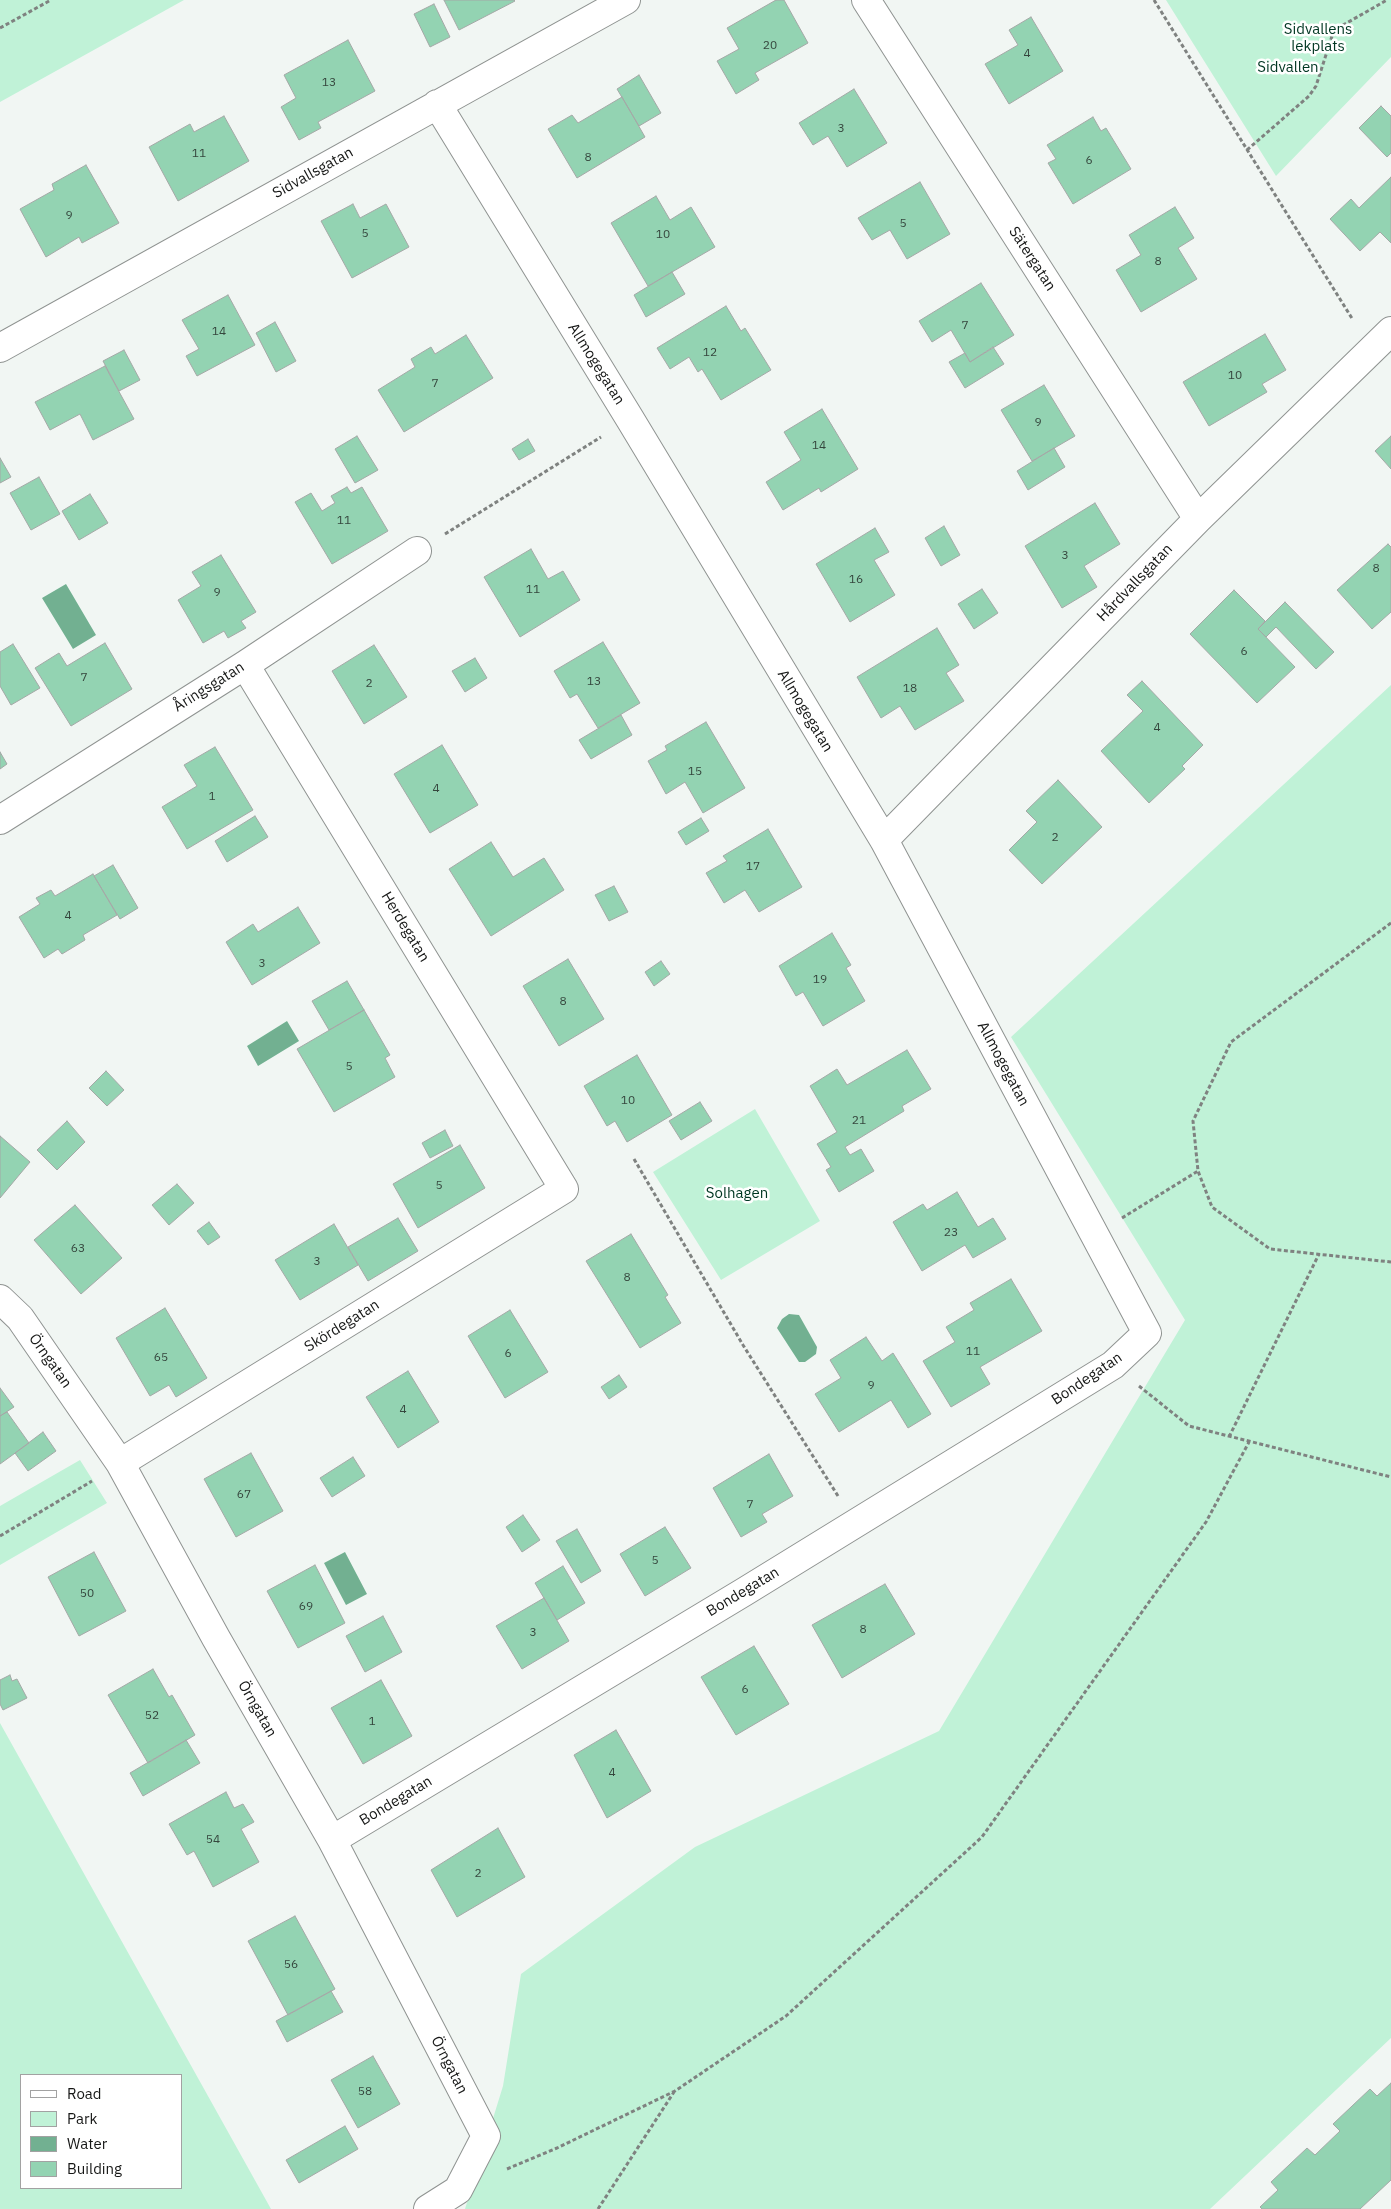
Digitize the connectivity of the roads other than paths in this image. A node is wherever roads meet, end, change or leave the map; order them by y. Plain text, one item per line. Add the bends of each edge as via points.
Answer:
1 (626, 0) edge
2 (866, 0) edge
3 (437, 104) junction
4 (1391, 331) edge
5 (0, 348) edge
6 (1198, 518) junction
7 (417, 551) road end
8 (245, 665) junction
9 (0, 820) edge
10 (884, 840) junction
11 (564, 1189) joint
12 (0, 1299) edge
13 (1147, 1333) joint
14 (120, 1464) junction
15 (332, 1840) junction
16 (428, 2209) edge

1 - 3 street, Sidvallsgatan
2 - 6 street, Sätergatan
3 - 5 street, Sidvallsgatan
3 - 10 street, Allmogegatan
4 - 6 street, Hårdvallsgatan
6 - 10 street, Hårdvallsgatan
7 - 8 street, Åringsgatan
8 - 9 street, Åringsgatan
8 - 11 street, Herdegatan
10 - 13 street, Allmogegatan
11 - 14 street, Skördegatan
12 - 14 street, Örngatan via 20,1318
13 - 15 street, Bondegatan via 1113,1365
14 - 15 street, Örngatan
15 - 16 street, Örngatan via 486,2136 458,2190

